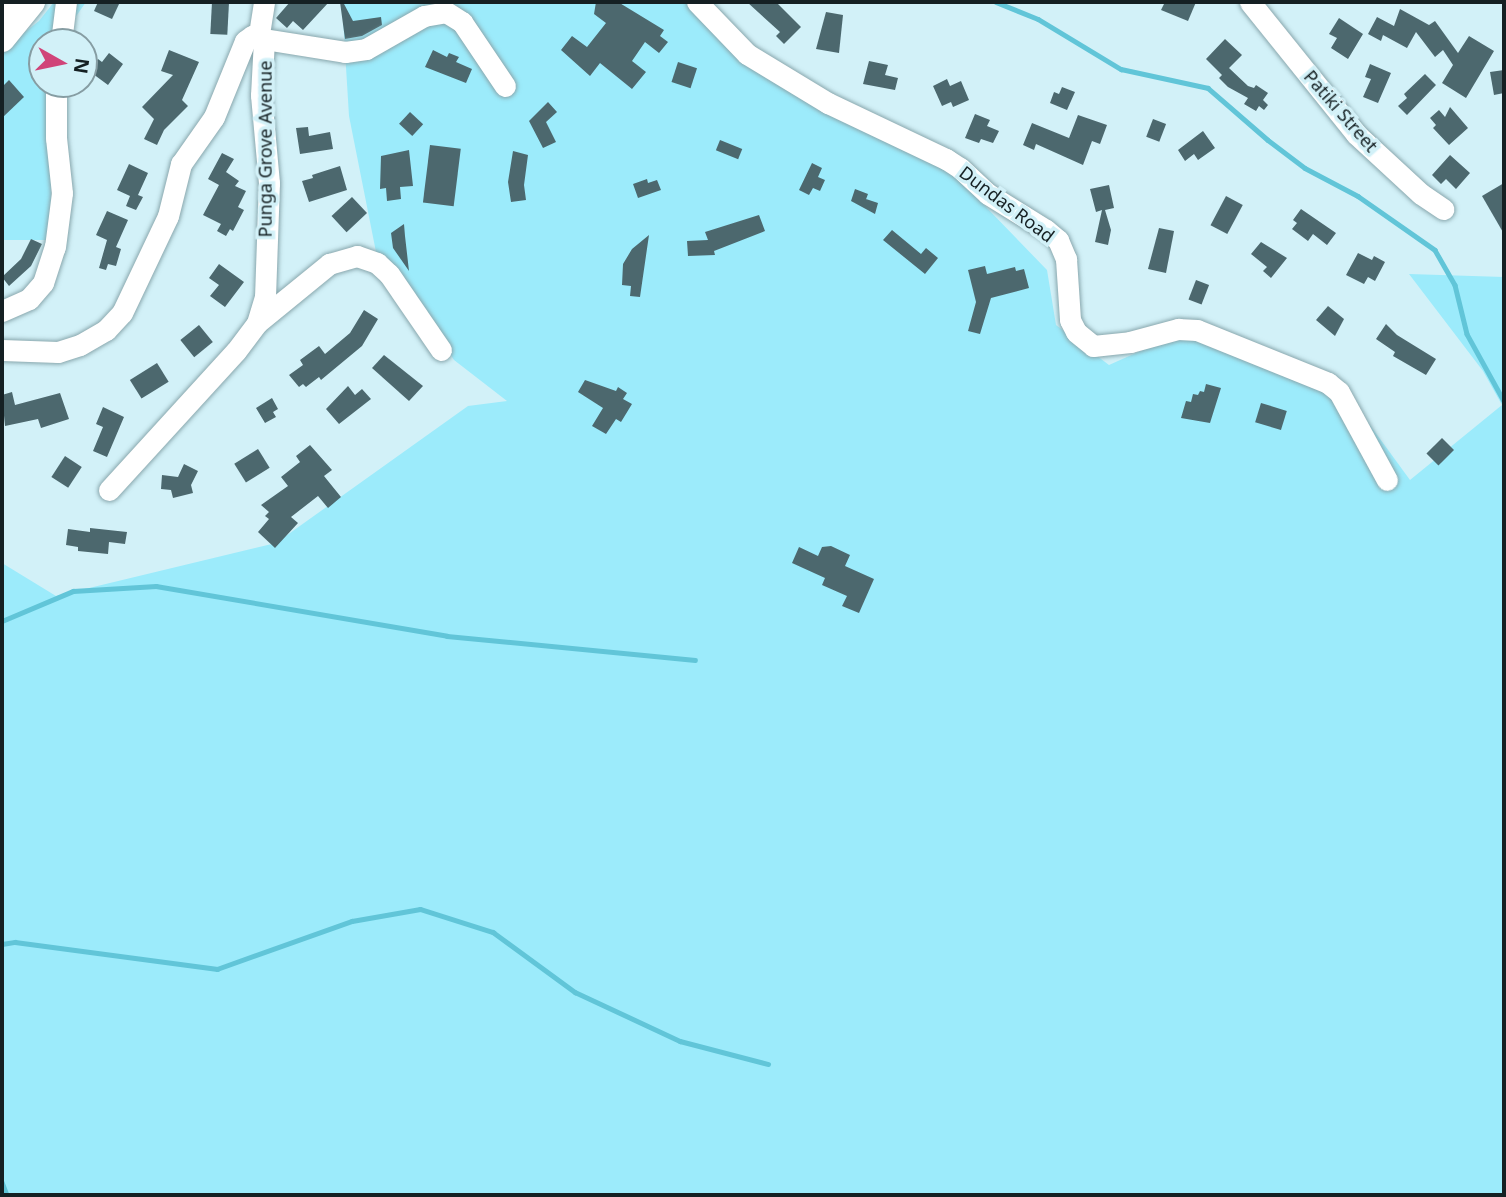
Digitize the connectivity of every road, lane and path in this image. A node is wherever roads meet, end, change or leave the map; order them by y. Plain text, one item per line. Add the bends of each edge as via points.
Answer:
1 (32, 2) edge
2 (66, 2) edge
3 (264, 2) edge
4 (696, 2) edge
5 (1251, 2) edge
6 (63, 28) edge
7 (262, 37) junction
8 (2, 39) edge
9 (505, 86) dead end
10 (56, 98) edge
11 (1443, 209) dead end
12 (2, 311) edge
13 (257, 323) junction
14 (2, 350) edge
15 (441, 350) dead end
16 (1387, 480) dead end
17 (109, 490) dead end

1 - 8 main road
2 - 6 street
3 - 7 street
4 - 16 street, Dundas Road via 747,54 828,103 953,164 1058,240 1066,258 1070,320 1093,346 1178,329 1197,330 1328,383 1339,392
5 - 11 street, Patiki Street via 1356,134
7 - 9 street via 345,52 366,49 424,16 446,12 462,22
7 - 13 street, Punga Grove Avenue via 261,95 269,183 265,298
7 - 14 street, Punga Grove Avenue via 245,41 214,117 181,164 164,225 122,313 106,330 58,352
10 - 12 street via 62,192 55,247 43,283 29,299
13 - 15 street via 329,264 357,256 377,263 388,274
13 - 17 street, Punga Grove Avenue

